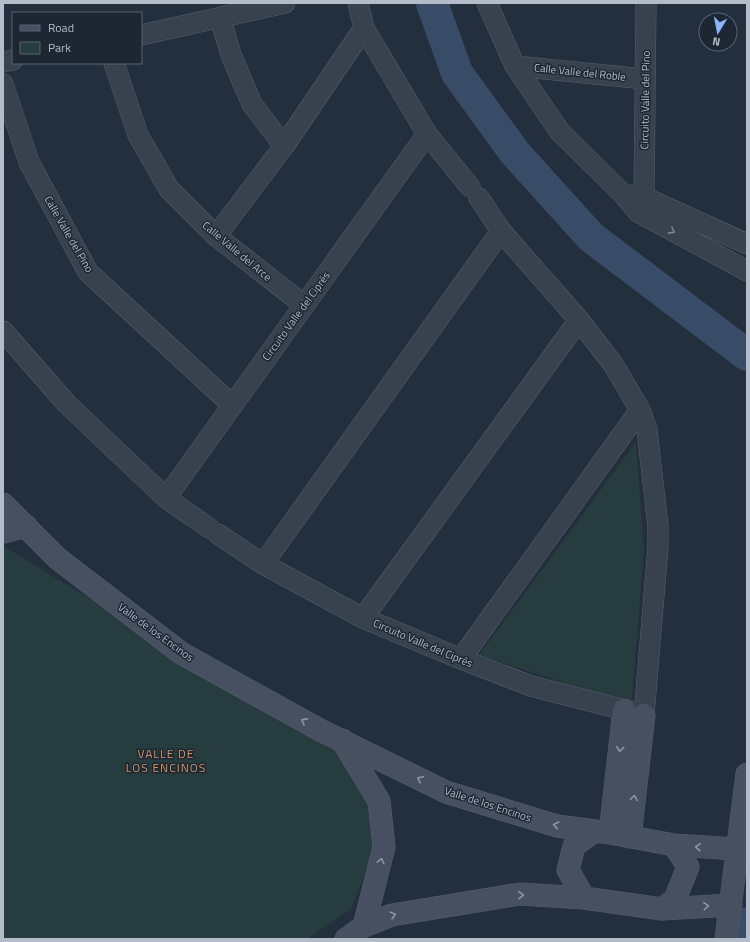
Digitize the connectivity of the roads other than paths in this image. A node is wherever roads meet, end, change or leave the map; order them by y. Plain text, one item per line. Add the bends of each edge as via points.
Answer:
1 (285, 3) edge
2 (358, 3) edge
3 (487, 3) edge
4 (646, 3) edge
5 (220, 16) junction
6 (364, 28) junction
7 (142, 35) edge
8 (114, 64) edge
9 (515, 66) junction
10 (645, 79) junction
11 (3, 84) edge
12 (427, 134) junction
13 (284, 146) junction
14 (641, 204) junction
15 (501, 231) junction
16 (216, 236) junction
17 (747, 244) edge
18 (747, 271) edge
19 (304, 305) junction
20 (579, 320) junction
21 (3, 331) edge
22 (232, 405) junction
23 (640, 410) junction
24 (166, 498) junction
25 (3, 504) edge
26 (26, 526) junction
27 (3, 532) edge
28 (263, 564) junction
29 (363, 618) junction
30 (461, 659) junction
31 (634, 712) junction
32 (342, 740) junction
33 (747, 774) edge
34 (612, 834) junction
35 (674, 845) junction
36 (737, 849) junction
37 (584, 898) junction
38 (731, 905) junction
39 (662, 909) junction
40 (364, 926) junction
41 (346, 939) edge
42 (726, 939) edge

1 - 5 street
2 - 6 street
3 - 9 street
4 - 10 street, Circuito Valle del Pino
5 - 7 street
5 - 13 street via 231,55 252,104
6 - 12 street
6 - 13 street
8 - 16 street, Calle Valle del Arce via 138,135 169,189
9 - 10 street, Calle Valle del Roble
9 - 14 street via 560,132 622,193
10 - 14 street, Circuito Valle del Pino
11 - 22 street, Calle Valle del Pino via 29,162 88,272
12 - 15 street via 474,192
12 - 19 street, Circuito Valle del Ciprés
13 - 16 street
14 - 17 street
14 -> 18 street
15 - 20 street
15 - 28 street
16 - 19 street, Calle Valle del Arce
19 - 22 street, Circuito Valle del Ciprés
20 - 23 street via 613,364
20 - 29 street
21 - 24 street, Circuito Valle del Ciprés via 67,404
22 - 24 street, Circuito Valle del Ciprés
23 - 30 street
23 - 31 street via 647,430 658,526
24 - 28 street, Circuito Valle del Ciprés
25 - 26 street, Valle de los Encinos
26 - 27 street
32 -> 26 street, Valle de los Encinos via 181,653 57,558
28 - 29 street, Circuito Valle del Ciprés
29 - 30 street, Circuito Valle del Ciprés
30 - 31 street, Circuito Valle del Ciprés via 531,686
31 - 34 street
34 -> 32 street, Valle de los Encinos via 556,826 446,792
40 -> 32 street via 384,847 379,802
33 - 36 street
34 - 35 street, Valle de los Encinos
34 - 37 street via 574,846 568,870
36 -> 35 street, Valle de los Encinos
35 - 39 street via 688,867 675,899
36 - 38 street
37 - 39 street
40 -> 37 street via 392,914 520,894
39 -> 38 street
38 - 42 street
40 - 41 street

